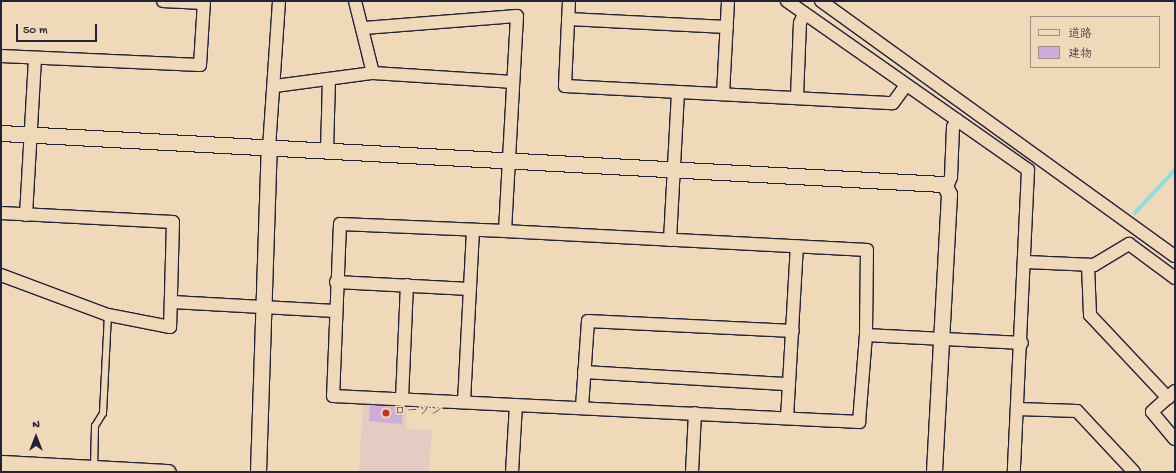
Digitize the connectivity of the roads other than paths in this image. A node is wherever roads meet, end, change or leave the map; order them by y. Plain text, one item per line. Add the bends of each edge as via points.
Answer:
1 (163, 1) edge
2 (279, 1) edge
3 (355, 1) edge
4 (569, 1) edge
5 (728, 1) edge
6 (787, 1) edge
7 (821, 1) edge
8 (204, 2) edge
9 (804, 14) junction
10 (568, 19) junction
11 (727, 27) junction
12 (364, 28) junction
13 (1, 56) edge
14 (35, 58) junction
15 (373, 73) junction
16 (328, 79) junction
17 (513, 82) junction
18 (906, 85) junction
19 (275, 86) junction
20 (678, 92) junction
21 (723, 94) junction
22 (797, 97) junction
23 (957, 120) junction
24 (1, 133) edge
25 (31, 135) junction
26 (269, 148) junction
27 (327, 151) junction
28 (509, 161) junction
29 (674, 169) junction
30 (947, 186) junction
31 (1, 213) edge
32 (26, 214) junction
33 (473, 230) junction
34 (505, 232) junction
35 (670, 240) junction
36 (797, 246) junction
37 (1175, 256) edge
38 (1026, 262) junction
39 (1088, 265) junction
40 (1, 275) edge
41 (1175, 278) edge
42 (336, 282) junction
43 (407, 285) junction
44 (470, 289) junction
45 (172, 302) junction
46 (264, 307) junction
47 (335, 311) junction
48 (108, 314) junction
49 (792, 331) junction
50 (866, 335) junction
51 (942, 339) junction
52 (1022, 343) junction
53 (584, 372) junction
54 (789, 384) junction
55 (1171, 394) edge
56 (402, 399) junction
57 (464, 402) junction
58 (516, 405) junction
59 (582, 407) junction
60 (1018, 409) junction
61 (695, 413) junction
62 (788, 418) junction
63 (1175, 439) edge
64 (1, 463) edge
65 (94, 468) junction
66 (168, 472) edge
67 (258, 472) edge
68 (512, 472) edge
69 (692, 472) edge
70 (934, 472) edge
71 (1014, 472) edge
72 (1134, 472) edge

1 - 8 street
2 - 19 street
3 - 12 street
4 - 10 street
5 - 11 street
6 - 9 street
7 - 37 street
8 - 14 street via 200,65
9 - 18 street
9 - 22 street via 800,23
10 - 11 street
10 - 20 street via 565,86
11 - 21 street
12 - 15 street
12 - 17 street via 517,16
13 - 14 street
14 - 25 street
15 - 16 street
15 - 17 street
16 - 19 street
16 - 27 street
17 - 28 street
18 - 22 street via 893,103
18 - 23 street
19 - 26 street
20 - 21 street
20 - 29 street
21 - 22 street
23 - 30 street via 953,127 952,177
23 - 38 street via 1030,174
24 - 25 street
25 - 26 street
25 - 32 street
26 - 27 street
26 - 46 street
27 - 28 street
28 - 29 street
28 - 34 street
29 - 30 street via 939,183
29 - 35 street
30 - 51 street
31 - 32 street
32 - 45 street via 173,222
33 - 34 street
33 - 42 street via 340,224
33 - 44 street
34 - 35 street
35 - 36 street
36 - 49 street
36 - 50 street via 867,250 870,254
38 - 39 street
38 - 52 street
39 - 41 street via 1104,261 1129,244
39 - 55 street via 1090,315
40 - 48 street
42 - 43 street
42 - 47 street
43 - 44 street
43 - 56 street
44 - 57 street
45 - 46 street
45 - 48 street via 168,329
46 - 47 street
46 - 67 street
47 - 56 street via 333,396
48 - 65 lane via 104,413 95,426
49 - 53 street via 588,321
49 - 54 street
50 - 51 street
50 - 62 street via 862,420
51 - 52 street
51 - 70 street
52 - 60 street
53 - 54 street
53 - 59 street
54 - 62 street
55 - 63 street via 1152,414
56 - 57 street
57 - 58 street
58 - 59 street
58 - 68 street
59 - 61 street
60 - 71 street
60 - 72 street via 1078,411
61 - 62 street
61 - 69 street
64 - 65 street
65 - 66 street

